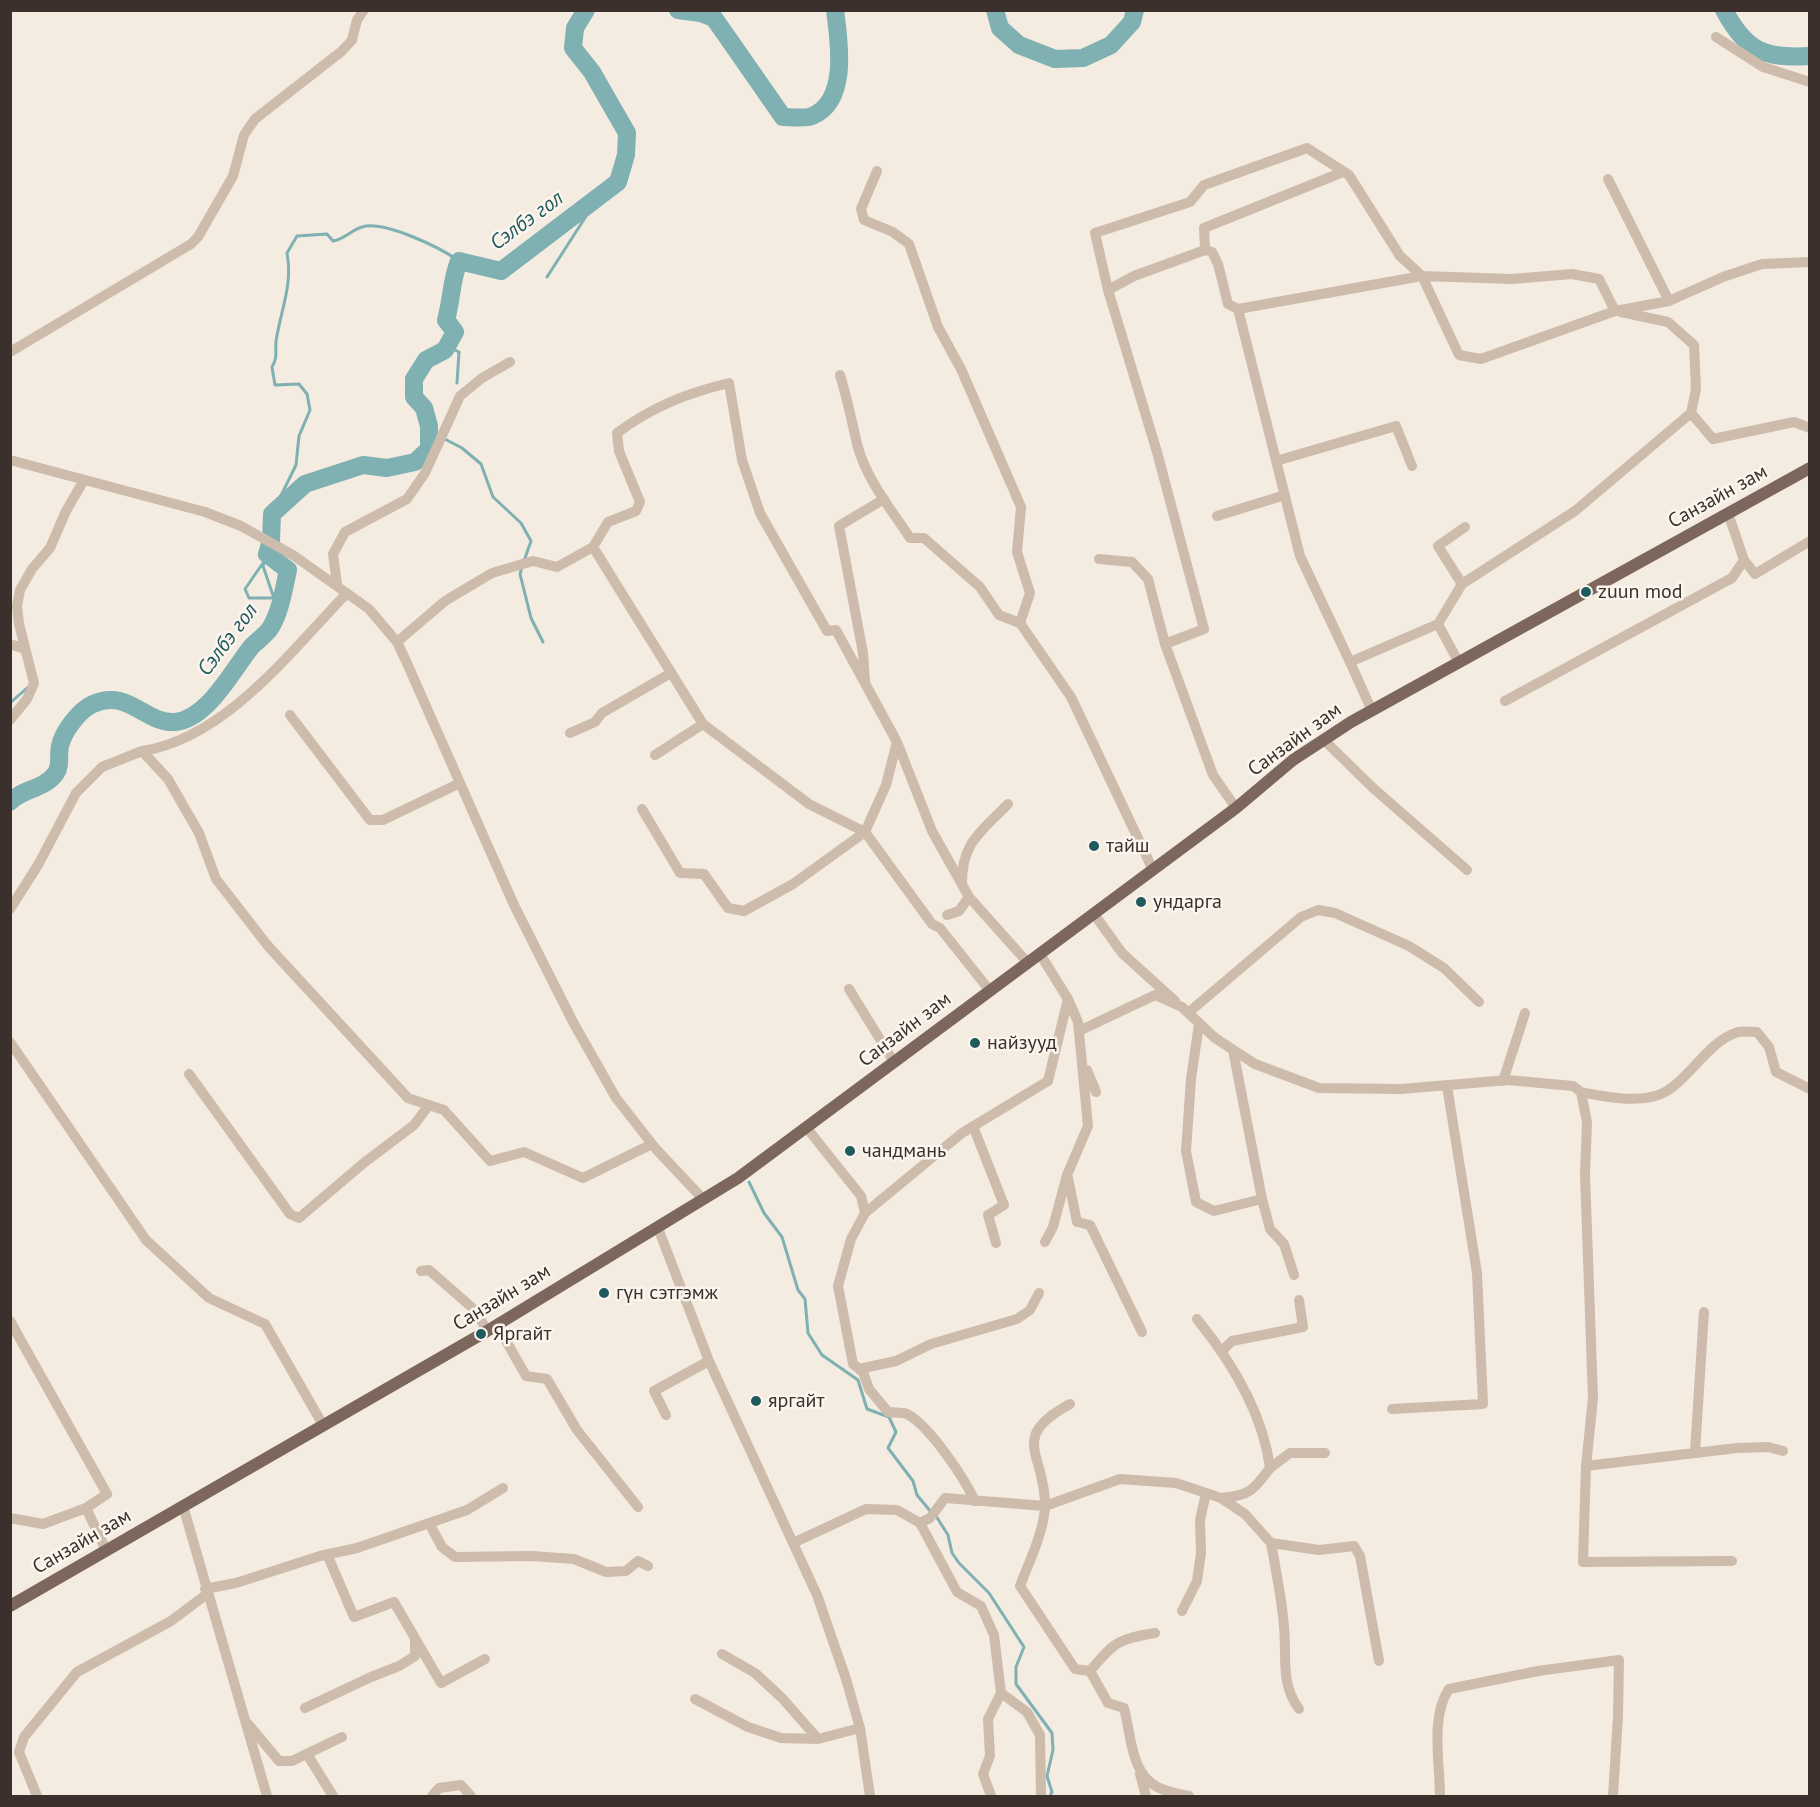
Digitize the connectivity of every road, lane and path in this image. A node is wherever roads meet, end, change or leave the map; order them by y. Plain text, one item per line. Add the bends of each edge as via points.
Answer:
1 (364, 10) edge
2 (1716, 37) dead end
3 (1809, 82) edge
4 (877, 171) dead end
5 (1343, 172) junction
6 (1608, 179) dead end
7 (1204, 250) junction
8 (1809, 262) edge
9 (1422, 276) junction
10 (1108, 290) junction
11 (1669, 301) junction
12 (1238, 309) junction
13 (1615, 311) junction
14 (10, 352) edge
15 (510, 362) dead end
16 (840, 375) dead end
17 (1691, 413) junction
18 (1809, 428) edge
19 (10, 460) edge
20 (1276, 461) junction
21 (1412, 466) dead end
22 (1809, 468) edge
23 (84, 480) junction
24 (1285, 495) junction
25 (884, 499) junction
26 (1728, 513) junction
27 (1217, 516) dead end
28 (1466, 527) dead end
29 (1809, 541) edge
30 (593, 547) junction
31 (1099, 559) dead end
32 (1744, 560) junction
33 (337, 584) junction
34 (1462, 584) junction
35 (347, 592) junction
36 (1020, 623) junction
37 (1438, 624) junction
38 (397, 642) junction
39 (10, 644) edge
40 (1165, 644) junction
41 (25, 649) junction
42 (1350, 662) junction
43 (1459, 663) junction
44 (671, 673) junction
45 (865, 683) junction
46 (1505, 701) dead end
47 (1372, 711) junction
48 (290, 715) dead end
49 (10, 720) edge
50 (704, 724) junction
51 (570, 734) dead end
52 (1324, 740) junction
53 (897, 742) junction
54 (142, 751) junction
55 (656, 755) dead end
56 (460, 783) junction
57 (1008, 804) dead end
58 (1236, 808) junction
59 (642, 809) dead end
60 (865, 832) junction
61 (1153, 870) junction
62 (1467, 870) dead end
63 (962, 888) junction
64 (969, 897) junction
65 (10, 909) edge
66 (1094, 914) junction
67 (947, 915) dead end
68 (1040, 954) junction
69 (1028, 963) junction
70 (849, 989) dead end
71 (990, 991) junction
72 (1068, 999) junction
73 (1479, 1002) dead end
74 (1184, 1010) junction
75 (1525, 1013) dead end
76 (1199, 1024) junction
77 (1079, 1031) junction
78 (10, 1042) edge
79 (1233, 1050) junction
80 (1084, 1059) junction
81 (894, 1062) junction
82 (189, 1074) dead end
83 (1503, 1081) junction
84 (1447, 1086) junction
85 (1809, 1089) edge
86 (1096, 1092) dead end
87 (1581, 1092) junction
88 (429, 1105) junction
89 (973, 1126) junction
90 (807, 1127) junction
91 (652, 1144) junction
92 (1067, 1175) junction
93 (703, 1199) junction
94 (1262, 1199) junction
95 (865, 1213) junction
96 (658, 1228) junction
97 (996, 1242) dead end
98 (1045, 1242) dead end
99 (421, 1271) dead end
100 (1294, 1275) dead end
101 (1039, 1293) dead end
102 (1299, 1300) dead end
103 (1704, 1312) dead end
104 (1197, 1318) dead end
105 (10, 1321) edge
106 (492, 1328) junction
107 (1142, 1332) dead end
108 (1222, 1350) junction
109 (709, 1361) junction
110 (859, 1369) junction
111 (1070, 1404) dead end
112 (1392, 1410) dead end
113 (666, 1415) dead end
114 (322, 1425) junction
115 (1783, 1451) dead end
116 (1695, 1452) junction
117 (1325, 1453) dead end
118 (1586, 1466) junction
119 (1270, 1468) junction
120 (503, 1488) dead end
121 (1206, 1493) junction
122 (1221, 1498) junction
123 (975, 1501) junction
124 (183, 1506) junction
125 (1045, 1506) junction
126 (638, 1507) dead end
127 (86, 1508) junction
128 (10, 1518) edge
129 (429, 1523) junction
130 (920, 1523) junction
131 (793, 1543) junction
132 (1271, 1543) junction
133 (106, 1551) junction
134 (327, 1554) junction
135 (1732, 1562) dead end
136 (648, 1566) dead end
137 (206, 1592) junction
138 (10, 1606) edge
139 (1182, 1611) dead end
140 (1155, 1633) dead end
141 (416, 1640) junction
142 (722, 1654) dead end
143 (485, 1659) dead end
144 (1378, 1661) dead end
145 (1090, 1671) junction
146 (1001, 1693) junction
147 (695, 1699) dead end
148 (305, 1708) dead end
149 (1299, 1709) dead end
150 (246, 1722) junction
151 (860, 1728) junction
152 (342, 1737) dead end
153 (818, 1739) junction
154 (307, 1754) junction
155 (1138, 1765) junction
156 (37, 1797) edge
157 (267, 1797) edge
158 (333, 1797) edge
159 (432, 1797) edge
160 (471, 1797) edge
161 (870, 1797) edge
162 (991, 1797) edge
163 (1041, 1797) edge
164 (1146, 1797) edge
165 (1189, 1797) edge
166 (1440, 1797) edge
167 (1612, 1797) edge

1 - 14 street via 352,40 342,51 255,119 244,135 233,176 198,237 171,258
2 - 3 street via 1763,67
4 - 36 street via 861,209 864,220 893,232 909,244 938,327 961,369 1021,507 1017,552 1030,593
5 - 7 street via 1204,228
5 - 9 street via 1349,175 1400,256
5 - 10 street via 1307,148 1204,185 1190,202 1095,232
6 - 11 street
7 - 10 street
7 - 12 street via 1212,252 1218,264 1228,304
8 - 11 street via 1762,264
9 - 12 street
9 - 13 street via 1512,279 1572,274 1599,279
9 - 13 street via 1459,355 1481,359
10 - 40 street via 1155,444 1203,628
11 - 13 street
12 - 20 street
13 - 17 street via 1668,322 1694,345
15 - 33 street via 460,396 425,473 407,499 345,532 333,554
16 - 25 street via 858,445
17 - 18 street via 1713,439 1794,422
17 - 34 street via 1575,511
19 - 23 street
20 - 21 street via 1396,426
20 - 24 street
22 - 26 main road, Санзайн зам
23 - 33 street via 206,512 242,526
23 - 41 street via 50,548 20,590 17,606
24 - 27 street
24 - 42 street via 1300,556
25 - 36 street via 910,538 924,538 980,587 999,615
25 - 45 street via 839,526
26 - 32 street
26 - 43 main road, Санзайн зам
28 - 34 street via 1438,546
29 - 32 street via 1755,574
30 - 38 street via 557,567 533,561 492,573 445,601
30 - 44 street
30 - 45 street via 608,522 636,511 640,502 619,451 617,433 666,403 729,383 742,460 760,513 827,631 836,630
31 - 40 street via 1132,562 1148,579
32 - 46 street via 1732,578
33 - 35 street
34 - 37 street
35 - 38 street via 369,609
35 - 54 street via 255,688 216,719 188,738
36 - 61 street via 1071,697
37 - 42 street
37 - 43 street
38 - 56 street
39 - 41 street
40 - 58 street via 1213,775
41 - 49 street via 34,683
42 - 47 street
43 - 47 main road, Санзайн зам
44 - 50 street
44 - 51 street
45 - 53 street
47 - 52 main road, Санзайн зам
48 - 56 street via 370,820 382,820
50 - 55 street
50 - 60 street via 809,804
52 - 58 main road, Санзайн зам via 1293,760
52 - 62 street
53 - 60 street via 886,785
53 - 63 street via 932,831
54 - 65 street via 102,767 76,793
54 - 88 street via 168,779 199,833 216,879 268,946 408,1098
56 - 91 street via 526,932 573,1022 616,1098
57 - 63 street via 970,843 962,864
58 - 61 main road, Санзайн зам
59 - 60 street via 680,873 704,874 728,908 744,911 793,884
60 - 71 street via 932,924 940,928
61 - 66 main road, Санзайн зам
63 - 64 street
64 - 67 street via 959,911
64 - 69 street
66 - 68 main road, Санзайн зам
66 - 74 street via 1122,953
68 - 69 main road, Санзайн зам
68 - 72 street
69 - 71 main road, Санзайн зам
70 - 81 street
71 - 81 main road, Санзайн зам
72 - 77 street
72 - 89 street via 1048,1081
73 - 74 street via 1444,968 1408,946 1335,913 1318,910 1301,917
74 - 76 street
74 - 77 street via 1155,995
75 - 83 street
76 - 79 street
76 - 94 street via 1186,1151 1196,1202 1214,1211
77 - 80 street
78 - 114 street via 146,1240 209,1298 265,1324
79 - 84 street via 1255,1064 1319,1088
79 - 94 street
80 - 86 street
80 - 92 street via 1088,1126
81 - 90 main road, Санзайн зам
82 - 88 street via 290,1214 299,1218 414,1125
83 - 84 street
83 - 87 street via 1573,1086
84 - 112 street via 1477,1273 1483,1404
85 - 87 street via 1776,1072 1769,1047 1757,1032 1739,1032 1666,1092 1614,1099
87 - 118 street via 1587,1122 1585,1174 1593,1398
88 - 91 street via 444,1110 490,1161 524,1152 583,1178
89 - 95 street
89 - 97 street via 1004,1205 988,1215
90 - 93 main road, Санзайн зам
90 - 95 street via 861,1196
91 - 93 street
92 - 98 street
92 - 107 street via 1077,1222 1090,1225
93 - 96 main road, Санзайн зам
94 - 100 street via 1270,1229 1284,1244
95 - 110 street via 851,1239 838,1286 853,1364
96 - 106 main road, Санзайн зам
96 - 109 street
99 - 106 street via 429,1270
101 - 110 street via 1030,1310 1017,1319 931,1344 896,1361
102 - 108 street via 1303,1327 1232,1341
103 - 116 street
104 - 108 street
105 - 127 street via 107,1494
106 - 114 main road, Санзайн зам
106 - 126 street via 526,1376 547,1379 577,1430
108 - 119 street via 1250,1402 1268,1451
109 - 113 street via 654,1391
109 - 131 street
110 - 123 street via 888,1412 907,1414 927,1432
111 - 125 street via 1050,1415 1038,1427 1032,1441
114 - 124 main road, Санзайн зам
115 - 116 street via 1768,1447
116 - 118 street
117 - 119 street via 1290,1453
118 - 135 street via 1583,1562
119 - 122 street via 1255,1490
120 - 129 street via 466,1510
121 - 122 street
121 - 125 street via 1176,1483 1120,1479
121 - 139 street via 1200,1520 1197,1581
122 - 132 street via 1245,1514
123 - 125 street
123 - 130 street via 945,1498 930,1518
124 - 133 main road, Санзайн зам
124 - 137 street
125 - 145 street via 1020,1586 1075,1669
127 - 128 street via 42,1524
127 - 133 street
129 - 134 street
129 - 136 street via 442,1546 455,1557 574,1559 606,1572 626,1570 638,1561
130 - 131 street via 897,1510 867,1509
130 - 146 street via 957,1592 981,1606 994,1635
131 - 151 street via 817,1595
132 - 144 street via 1319,1550 1354,1546 1360,1557
132 - 149 street via 1285,1629 1283,1666 1289,1696
133 - 138 main road, Санзайн зам
134 - 137 street
134 - 141 street via 354,1617 394,1602
137 - 150 street
137 - 156 street via 171,1621 77,1672 24,1737 19,1752
140 - 145 street via 1122,1639
141 - 143 street via 441,1683
141 - 148 street via 415,1656 399,1666
142 - 153 street via 755,1673
145 - 155 street via 1108,1702 1124,1708
146 - 162 street via 988,1719 990,1756 983,1774
146 - 163 street via 1027,1712 1040,1735
147 - 153 street via 759,1731 781,1738
150 - 154 street via 279,1761 292,1761
150 - 157 street
151 - 153 street
151 - 161 street
152 - 154 street
154 - 158 street
155 - 164 street
155 - 165 street via 1149,1782
159 - 160 street via 439,1788 461,1785
166 - 167 street via 1439,1722 1441,1701 1449,1689 1619,1660

